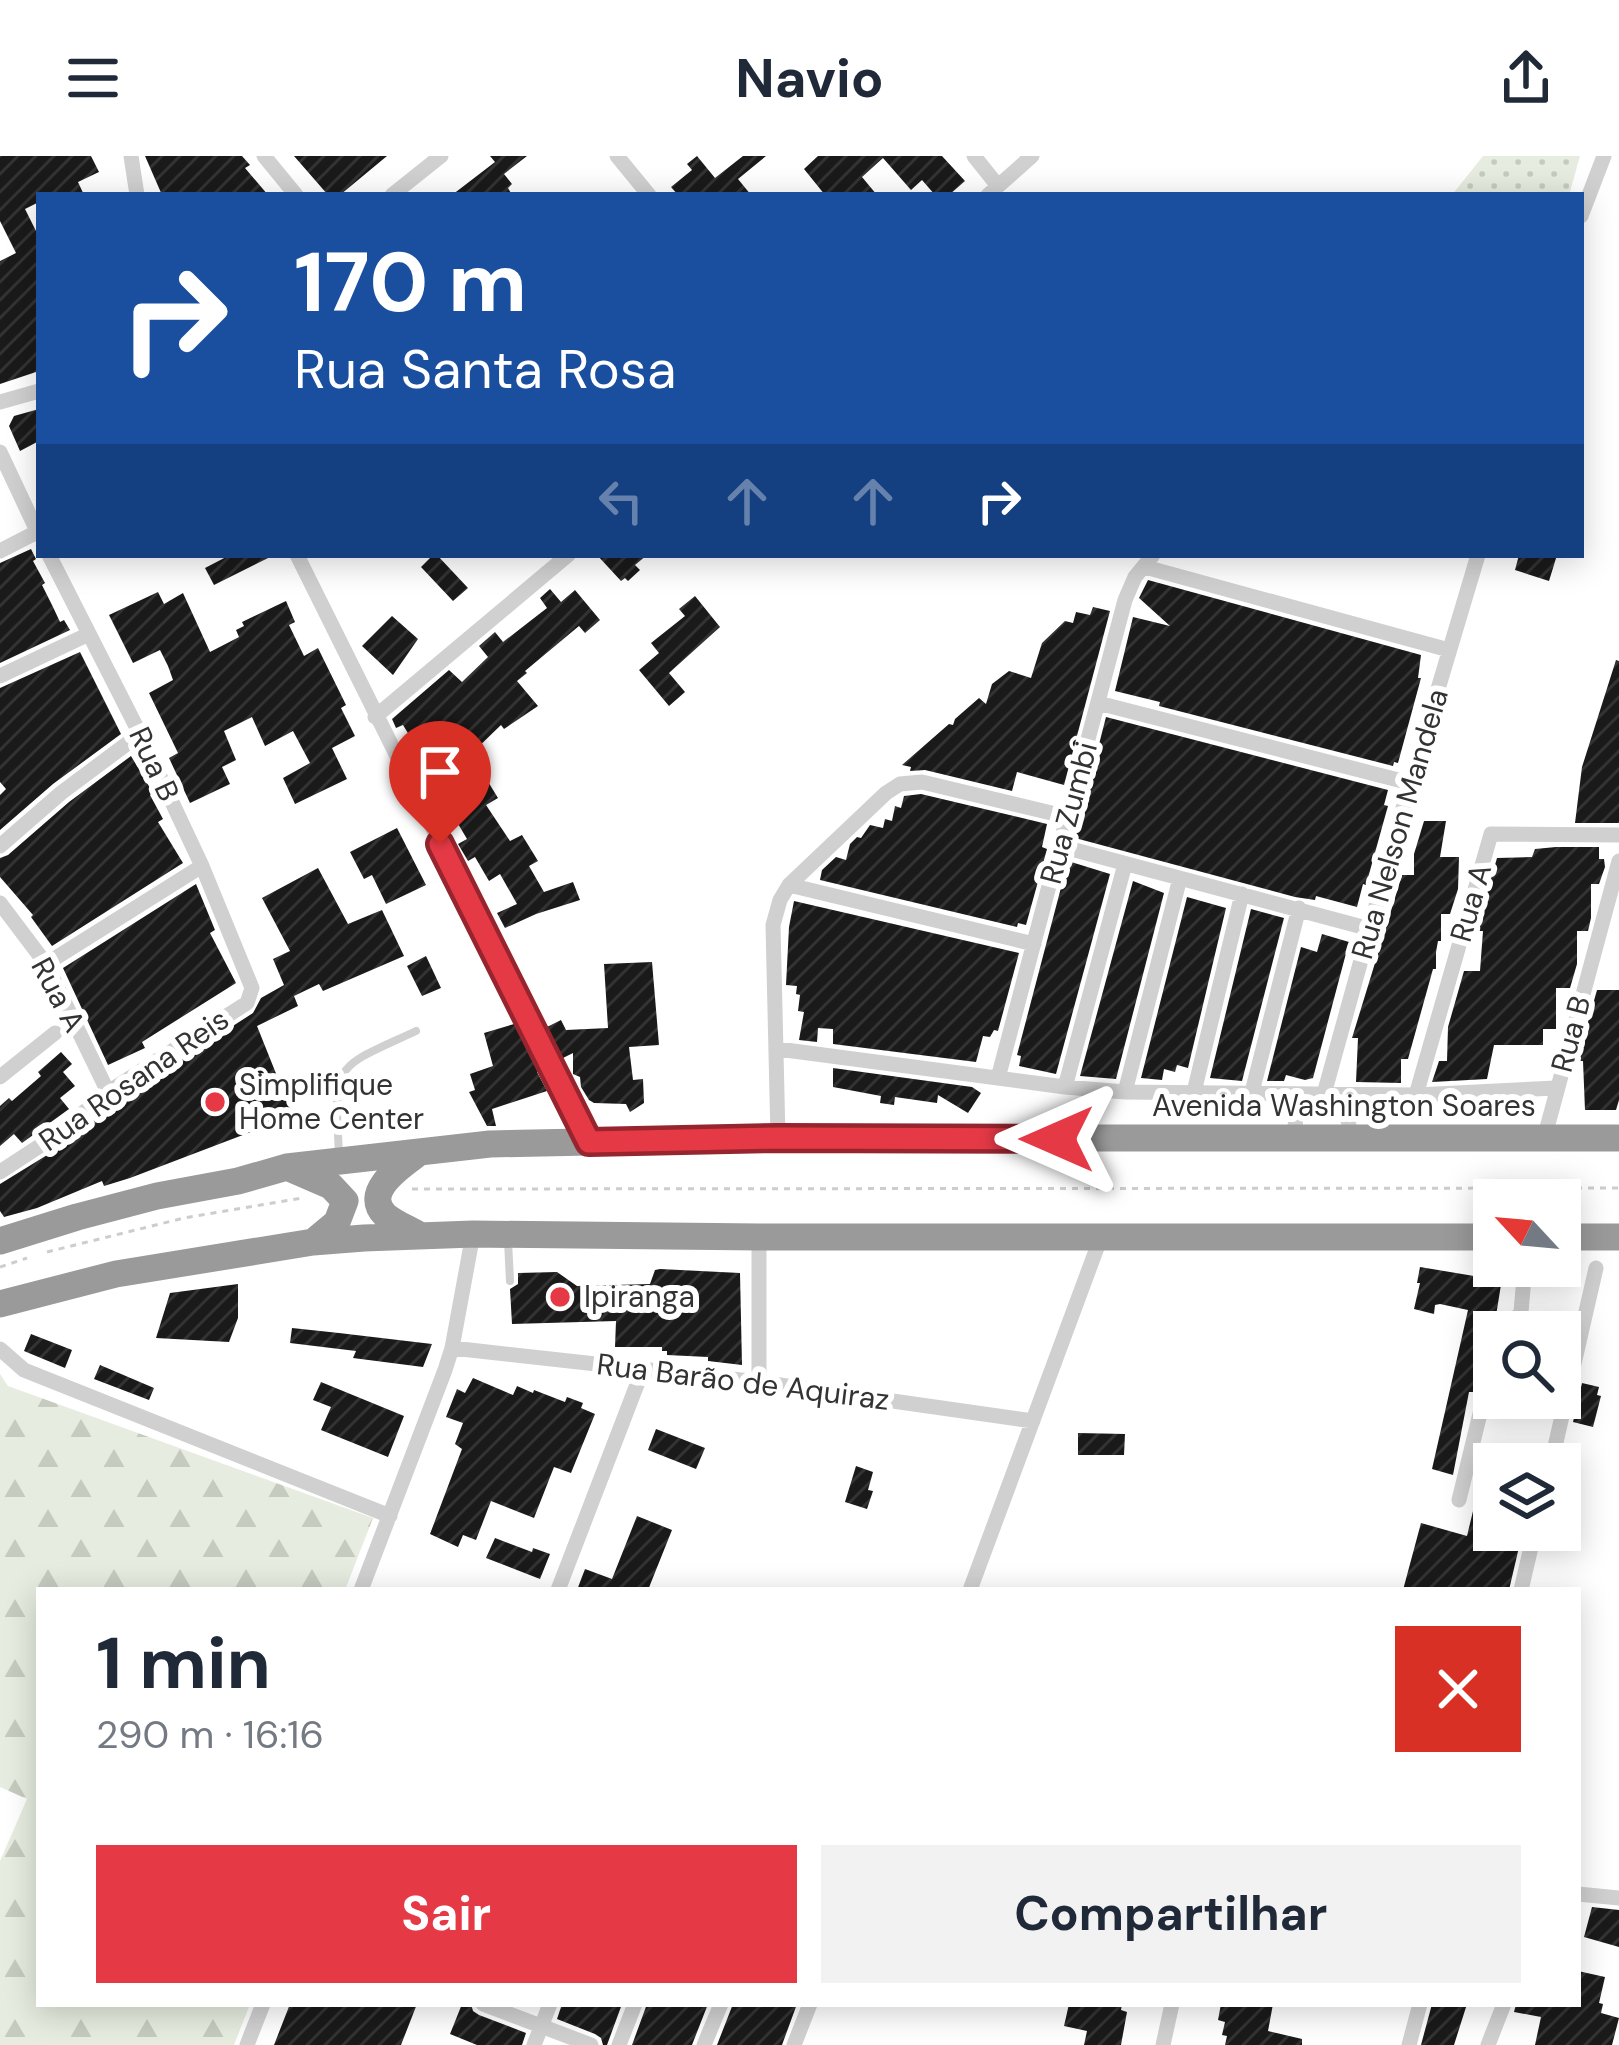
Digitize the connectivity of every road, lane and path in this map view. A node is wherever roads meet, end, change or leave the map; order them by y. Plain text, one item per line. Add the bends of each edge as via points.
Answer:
1 (131, 156) edge
2 (264, 156) edge
3 (441, 156) edge
4 (617, 156) edge
5 (974, 156) edge
6 (1033, 156) edge
7 (1604, 156) edge
8 (993, 190) edge
9 (137, 192) edge
10 (294, 192) edge
11 (396, 192) edge
12 (647, 192) edge
13 (1584, 208) edge
14 (36, 392) edge
15 (0, 402) edge
16 (0, 452) edge
17 (36, 530) edge
18 (36, 535) edge
19 (0, 550) edge
20 (51, 558) edge
21 (298, 558) edge
22 (564, 558) edge
23 (1477, 558) edge
24 (1149, 561) edge
25 (89, 634) junction
26 (1449, 650) junction
27 (0, 676) edge
28 (1098, 703) junction
29 (375, 717) junction
30 (140, 734) junction
31 (1410, 783) junction
32 (1068, 817) junction
33 (1619, 835) edge
34 (0, 846) edge
35 (1060, 846) junction
36 (1619, 861) edge
37 (1125, 864) junction
38 (202, 866) junction
39 (1180, 878) junction
40 (789, 885) junction
41 (1242, 895) junction
42 (0, 903) edge
43 (1299, 908) junction
44 (1370, 929) junction
45 (1034, 944) junction
46 (46, 964) junction
47 (250, 978) joint
48 (416, 1031) dead end
49 (56, 1034) dead end
50 (778, 1049) junction
51 (0, 1077) edge
52 (998, 1078) junction
53 (1065, 1087) junction
54 (1556, 1088) junction
55 (108, 1092) junction
56 (1125, 1092) junction
57 (1194, 1092) junction
58 (1252, 1092) junction
59 (1298, 1094) junction
60 (1324, 1094) junction
61 (1416, 1095) junction
62 (778, 1138) junction
63 (1294, 1138) junction
64 (1544, 1138) junction
65 (1619, 1138) edge
66 (1350, 1140) junction
67 (589, 1142) junction
68 (419, 1153) junction
69 (339, 1161) junction
70 (287, 1167) junction
71 (0, 1172) edge
72 (1619, 1188) edge
73 (378, 1195) junction
74 (303, 1198) dead end
75 (473, 1234) junction
76 (508, 1235) junction
77 (422, 1236) junction
78 (759, 1237) junction
79 (1101, 1237) junction
80 (1473, 1237) edge
81 (1581, 1237) edge
82 (1619, 1237) edge
83 (0, 1241) edge
84 (313, 1242) junction
85 (0, 1267) edge
86 (1596, 1268) dead end
87 (509, 1281) dead end
88 (0, 1304) edge
89 (452, 1348) junction
90 (0, 1349) edge
91 (643, 1369) junction
92 (759, 1382) junction
93 (1479, 1419) edge
94 (1034, 1421) junction
95 (1555, 1443) edge
96 (1459, 1500) dead end
97 (390, 1516) junction
98 (1530, 1551) edge
99 (362, 1587) edge
100 (559, 1587) edge
101 (971, 1587) edge
102 (1523, 1587) edge
103 (1581, 1894) edge
104 (1619, 1898) edge
105 (262, 2007) edge
106 (491, 2007) edge
107 (549, 2007) edge
108 (634, 2007) edge
109 (720, 2007) edge
110 (809, 2007) edge
111 (1171, 2007) edge
112 (1419, 2007) edge
113 (1503, 2007) edge
114 (542, 2025) junction
115 (247, 2045) edge
116 (534, 2045) edge
117 (591, 2045) edge
118 (619, 2045) edge
119 (704, 2045) edge
120 (794, 2045) edge
121 (1163, 2045) edge
122 (1409, 2045) edge
123 (1488, 2045) edge

1 - 9 street
2 - 10 street
3 - 11 street
4 - 12 street
5 - 8 street
6 - 8 street
7 - 13 street
14 - 15 street
16 - 17 street
18 - 19 street
20 - 25 street, Rua B
21 - 29 street
22 - 29 street
23 - 26 street, Rua Nelson Mandela
24 - 26 street
24 - 28 street, Rua Zumbi via 1125,600
25 - 27 street
25 - 30 street, Rua B
26 - 31 street, Rua Nelson Mandela
28 - 31 street
28 - 32 street, Rua Zumbi
29 - 67 street
30 - 34 street
30 - 38 street, Rua B
31 - 44 street, Rua Nelson Mandela
32 - 35 street, Rua Zumbi
32 - 40 street via 922,782 900,784
33 - 61 street, Rua A via 1491,834
35 - 37 street
35 - 45 street, Rua Zumbi
36 - 54 street, Rua B
37 - 39 street
37 - 53 street
38 - 46 street
38 - 47 street, Rua B
39 - 41 street
39 - 56 street
40 - 45 street
40 - 50 street via 773,925
41 - 43 street
41 - 57 street
42 - 46 street, Rua A
43 - 44 street
43 - 58 street
44 - 60 street, Rua Nelson Mandela
45 - 52 street, Rua Zumbi
46 - 55 street, Rua A
47 - 55 street, Rua Rosana Reis via 247,1003
48 - 69 lane via 344,1070 336,1093
49 - 51 street
50 - 52 street, Avenida Washington Soares
50 - 62 street
52 - 53 street, Avenida Washington Soares
53 - 56 street, Avenida Washington Soares
54 - 61 street, Avenida Washington Soares
54 - 64 street, Rua B
55 - 71 street, Rua Rosana Reis
56 - 57 street, Avenida Washington Soares
57 - 58 street, Avenida Washington Soares
58 - 59 street, Avenida Washington Soares
59 - 60 street, Avenida Washington Soares
59 - 63 street
60 - 61 street, Avenida Washington Soares
60 - 66 street via 1351,1123
62 - 63 highway, Avenida Washington Soares
62 - 67 highway, Avenida Washington Soares
63 - 66 highway, Avenida Washington Soares
64 - 65 highway, Avenida Washington Soares
64 - 66 highway, Avenida Washington Soares
67 - 68 highway, Avenida Washington Soares
68 - 69 highway, Avenida Washington Soares
68 - 73 highway
69 - 70 highway, Avenida Washington Soares
70 - 83 highway, Avenida Washington Soares
70 - 84 highway via 345,1201 337,1222
72 - 73 path
73 - 77 highway via 385,1214
74 - 85 path via 184,1217
75 - 76 highway
75 - 77 highway
75 - 89 street
76 - 78 highway
76 - 87 lane
77 - 84 highway
78 - 79 highway
78 - 92 street
79 - 80 highway
79 - 94 street
81 - 82 highway
84 - 88 highway via 116,1274
86 - 95 street
89 - 91 street, Rua Barão de Aquiraz
89 - 97 street
90 - 97 street via 24,1370
91 - 92 street, Rua Barão de Aquiraz
91 - 100 street
92 - 94 street, Rua Barão de Aquiraz
93 - 96 street
94 - 101 street
97 - 99 street
98 - 102 street
103 - 104 street
105 - 115 street
106 - 114 street
107 - 114 street
108 - 118 street
109 - 119 street
110 - 120 street
111 - 121 street
112 - 122 street
113 - 123 street
114 - 116 street
114 - 117 street

